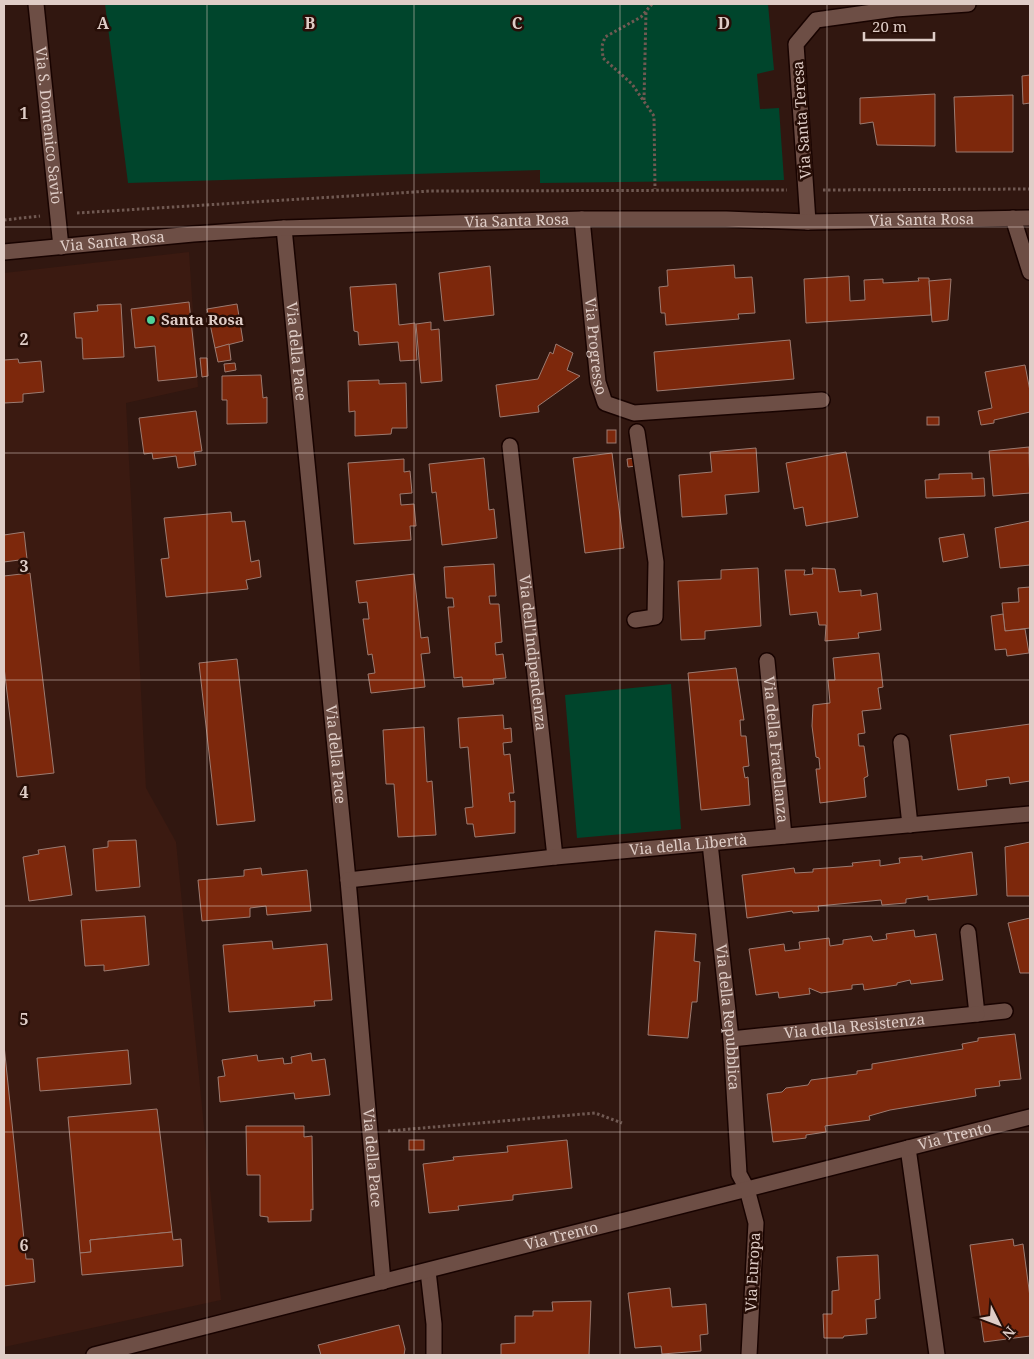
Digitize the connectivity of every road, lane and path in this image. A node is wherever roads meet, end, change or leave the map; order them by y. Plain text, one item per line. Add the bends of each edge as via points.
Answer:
1 (36, 4) edge
2 (652, 4) edge
3 (968, 4) edge
4 (895, 7) edge
5 (646, 12) junction
6 (644, 101) junction
7 (1030, 189) edge
8 (655, 190) junction
9 (783, 190) dead end
10 (829, 190) dead end
11 (74, 213) dead end
12 (37, 216) dead end
13 (1014, 218) junction
14 (1030, 218) edge
15 (582, 219) junction
16 (4, 220) edge
17 (808, 222) junction
18 (284, 228) junction
19 (61, 247) junction
20 (4, 252) edge
21 (1030, 272) edge
22 (822, 400) dead end
23 (637, 432) dead end
24 (510, 446) dead end
25 (634, 620) dead end
26 (767, 661) dead end
27 (901, 742) dead end
28 (1030, 814) edge
29 (910, 825) junction
30 (784, 836) junction
31 (710, 843) junction
32 (555, 858) junction
33 (348, 880) junction
34 (968, 932) dead end
35 (1004, 1011) dead end
36 (977, 1014) junction
37 (731, 1039) junction
38 (1030, 1117) edge
39 (622, 1123) dead end
40 (371, 1133) junction
41 (908, 1148) junction
42 (747, 1190) junction
43 (428, 1271) junction
44 (384, 1282) junction
45 (94, 1355) edge
46 (434, 1355) edge
47 (749, 1355) edge
48 (937, 1355) edge

1 - 19 street, Via S. Domenico Savio
2 - 5 path
3 - 4 street, Via Santa Teresa
4 - 17 street, Via Santa Teresa via 816,20 796,44
5 - 6 path
5 - 6 path via 605,38 602,46 603,58 632,84
6 - 8 path via 654,116
7 - 10 path
8 - 9 path
8 - 11 path via 430,191
12 - 16 path
13 - 14 street, Via Santa Rosa
13 - 17 street, Via Santa Rosa
13 - 21 street
15 - 17 street, Via Santa Rosa
15 - 18 street, Via Santa Rosa
15 - 22 street, Via Progresso via 598,382 605,402 634,413
18 - 19 street, Via Santa Rosa
18 - 33 street, Via della Pace
19 - 20 street, Via Santa Rosa
23 - 25 street via 656,562 655,617
24 - 32 street, Via dell'Indipendenza
26 - 30 street, Via della Fratellanza
27 - 29 street
28 - 29 street, Via della Libertà
29 - 30 street, Via della Libertà
30 - 31 street, Via della Libertà
31 - 32 street, Via della Libertà
31 - 37 street, Via della Repubblica
32 - 33 street, Via della Libertà
33 - 40 street, Via della Pace
34 - 36 street
35 - 36 street, Via della Resistenza
36 - 37 street, Via della Resistenza
37 - 42 street, Via della Repubblica via 736,1149 739,1174
38 - 41 street, Via Trento
39 - 40 path via 595,1113
40 - 44 street, Via della Pace
41 - 42 street, Via Trento
41 - 48 street
42 - 43 street, Via Trento
42 - 47 street, Via Europa via 756,1223
43 - 44 street, Via Trento
43 - 46 street
44 - 45 street, Via Trento

